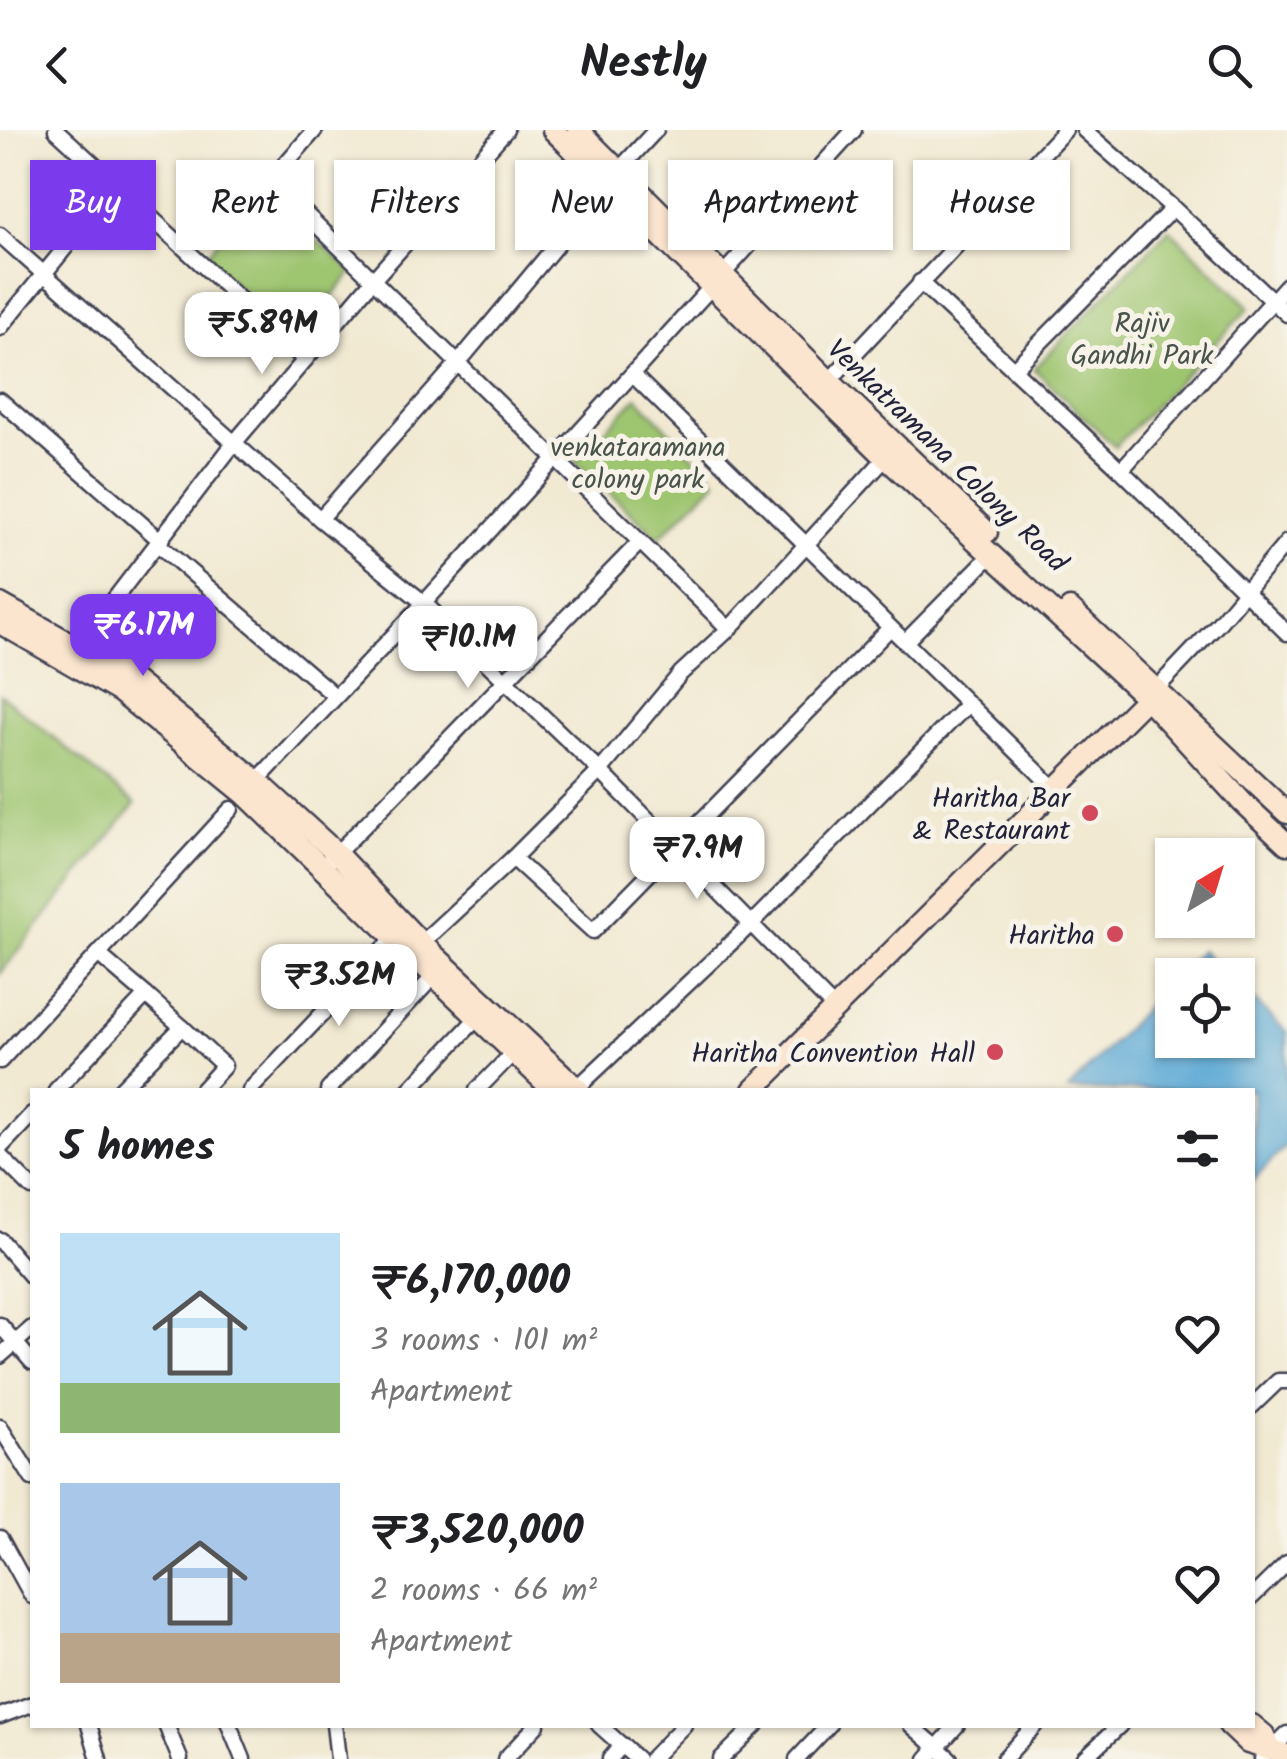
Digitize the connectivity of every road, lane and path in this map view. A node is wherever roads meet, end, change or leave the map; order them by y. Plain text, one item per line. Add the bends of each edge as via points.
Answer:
1 (56, 130) edge
2 (315, 130) edge
3 (506, 130) edge
4 (553, 130) edge
5 (578, 130) edge
6 (656, 130) edge
7 (854, 130) edge
8 (1065, 130) edge
9 (1084, 130) edge
10 (88, 160) edge
11 (590, 160) edge
12 (599, 160) edge
13 (628, 160) edge
14 (1172, 208) junction
15 (648, 213) edge
16 (156, 223) edge
17 (0, 235) edge
18 (64, 250) edge
19 (552, 250) edge
20 (45, 274) junction
21 (373, 280) junction
22 (716, 280) junction
23 (920, 282) junction
24 (1287, 285) edge
25 (1272, 301) junction
26 (1287, 314) edge
27 (0, 328) edge
28 (305, 360) junction
29 (458, 363) junction
30 (1014, 369) junction
31 (633, 375) junction
32 (828, 381) junction
33 (0, 400) edge
34 (235, 442) junction
35 (891, 452) junction
36 (556, 459) junction
37 (1120, 470) junction
38 (320, 519) junction
39 (160, 542) junction
40 (640, 542) junction
41 (1287, 542) edge
42 (806, 545) junction
43 (991, 555) junction
44 (1245, 593) junction
45 (424, 603) junction
46 (0, 604) edge
47 (0, 623) edge
48 (890, 628) junction
49 (729, 629) junction
50 (1287, 633) edge
51 (905, 642) junction
52 (72, 656) junction
53 (506, 682) junction
54 (1152, 693) junction
55 (336, 696) junction
56 (968, 704) junction
57 (600, 770) junction
58 (1056, 790) junction
59 (244, 795) junction
60 (1287, 813) edge
61 (1287, 844) edge
62 (674, 849) junction
63 (512, 858) junction
64 (330, 860) junction
65 (750, 924) junction
66 (395, 938) junction
67 (416, 948) junction
68 (98, 954) junction
69 (433, 977) junction
70 (146, 995) junction
71 (835, 1009) junction
72 (482, 1012) junction
73 (182, 1028) junction
74 (513, 1054) junction
75 (0, 1060) edge
76 (58, 1088) edge
77 (122, 1088) edge
78 (206, 1088) edge
79 (252, 1088) edge
80 (330, 1088) edge
81 (412, 1088) edge
82 (479, 1088) edge
83 (551, 1088) edge
84 (577, 1088) edge
85 (579, 1088) edge
86 (755, 1088) edge
87 (30, 1116) edge
88 (0, 1148) edge
89 (0, 1156) edge
90 (30, 1182) edge
91 (0, 1240) edge
92 (30, 1275) edge
93 (0, 1325) edge
94 (30, 1330) edge
95 (16, 1342) junction
96 (0, 1356) edge
97 (30, 1360) edge
98 (1287, 1381) edge
99 (1255, 1403) edge
100 (0, 1427) edge
101 (30, 1475) edge
102 (0, 1538) edge
103 (1287, 1563) edge
104 (30, 1592) edge
105 (1255, 1594) edge
106 (30, 1705) edge
107 (0, 1716) edge
108 (1255, 1727) edge
109 (89, 1728) edge
110 (167, 1728) edge
111 (229, 1728) edge
112 (334, 1728) edge
113 (534, 1728) edge
114 (607, 1728) edge
115 (681, 1728) edge
116 (753, 1728) edge
117 (828, 1728) edge
118 (914, 1728) edge
119 (955, 1728) edge
120 (1032, 1728) edge
121 (1117, 1728) edge
122 (1231, 1728) edge
123 (622, 1745) junction
124 (1277, 1749) edge
125 (932, 1753) edge
126 (805, 1756) edge
127 (1092, 1757) edge
128 (99, 1759) edge
129 (180, 1759) edge
130 (244, 1759) edge
131 (338, 1759) edge
132 (505, 1759) edge
133 (610, 1759) edge
134 (637, 1759) edge
135 (650, 1759) edge
136 (721, 1759) edge
137 (950, 1759) edge
138 (1004, 1759) edge

1 - 10 street
2 - 21 street via 271,180
3 - 21 street
4 - 11 main road
5 - 12 main road, Venkatramana Colony Road
6 - 13 street
7 - 22 street
8 - 23 street
9 - 14 street
14 - 25 street
14 - 30 street
15 - 22 main road, Venkatramana Colony Road
16 - 28 street
17 - 20 street
18 - 20 street
19 - 29 street
20 - 27 street
20 - 34 street
21 - 28 street
21 - 29 street
22 - 31 street
22 - 32 main road, Venkatramana Colony Road
22 - 35 main road
23 - 30 street
23 - 32 street
24 - 25 street
25 - 26 street
25 - 37 street
28 - 34 street
29 - 36 street
29 - 38 street
30 - 37 street
31 - 36 street
31 - 42 street
32 - 35 main road, Venkatramana Colony Road
33 - 39 street
34 - 38 street
34 - 39 street
35 - 42 street
35 - 43 main road
35 - 54 main road, Venkatramana Colony Road
36 - 40 street
36 - 45 street
37 - 44 street
38 - 45 street
39 - 52 street
39 - 55 street
40 - 49 street
40 - 53 street
41 - 44 street
42 - 48 street
42 - 49 street
43 - 51 street
43 - 54 main road
44 - 50 street
44 - 54 street
45 - 53 street
45 - 55 street
46 - 52 main road
47 - 52 main road
48 - 51 street
48 - 62 street
49 - 57 street
51 - 56 street
52 - 59 main road via 127,675 227,768
53 - 57 street
53 - 64 street
54 - 58 main road
54 - 60 main road, Venkatramana Colony Road
54 - 61 main road via 1242,802
55 - 59 street
56 - 58 street
56 - 65 street
57 - 62 street
57 - 63 street
58 - 71 main road
59 - 64 main road
59 - 68 street
62 - 63 street via 593,931
62 - 65 street
63 - 67 street
64 - 66 main road
64 - 67 main road
65 - 71 street
65 - 85 street
66 - 67 main road
66 - 79 street
67 - 69 main road
67 - 72 main road
68 - 70 street
68 - 75 street
69 - 72 main road
69 - 80 street
70 - 73 street
70 - 76 street
71 - 86 main road
72 - 74 main road
72 - 81 street
72 - 84 main road
73 - 77 street
73 - 78 street via 224,1066
74 - 82 street
74 - 83 main road
87 - 88 street
89 - 90 street
91 - 92 street
93 - 95 street
94 - 95 street
95 - 96 street
95 - 97 street
98 - 99 street via 1278,1381
100 - 101 street
102 - 104 street
103 - 105 street
106 - 107 street
108 - 124 main road
109 - 128 street
110 - 129 street
111 - 130 street
112 - 131 street
113 - 132 street
114 - 123 street
115 - 135 street
116 - 136 street
117 - 126 street
118 - 125 street
119 - 125 street
120 - 138 street
121 - 127 street
122 - 124 main road via 1248,1743
123 - 133 street
123 - 134 street
125 - 137 street

